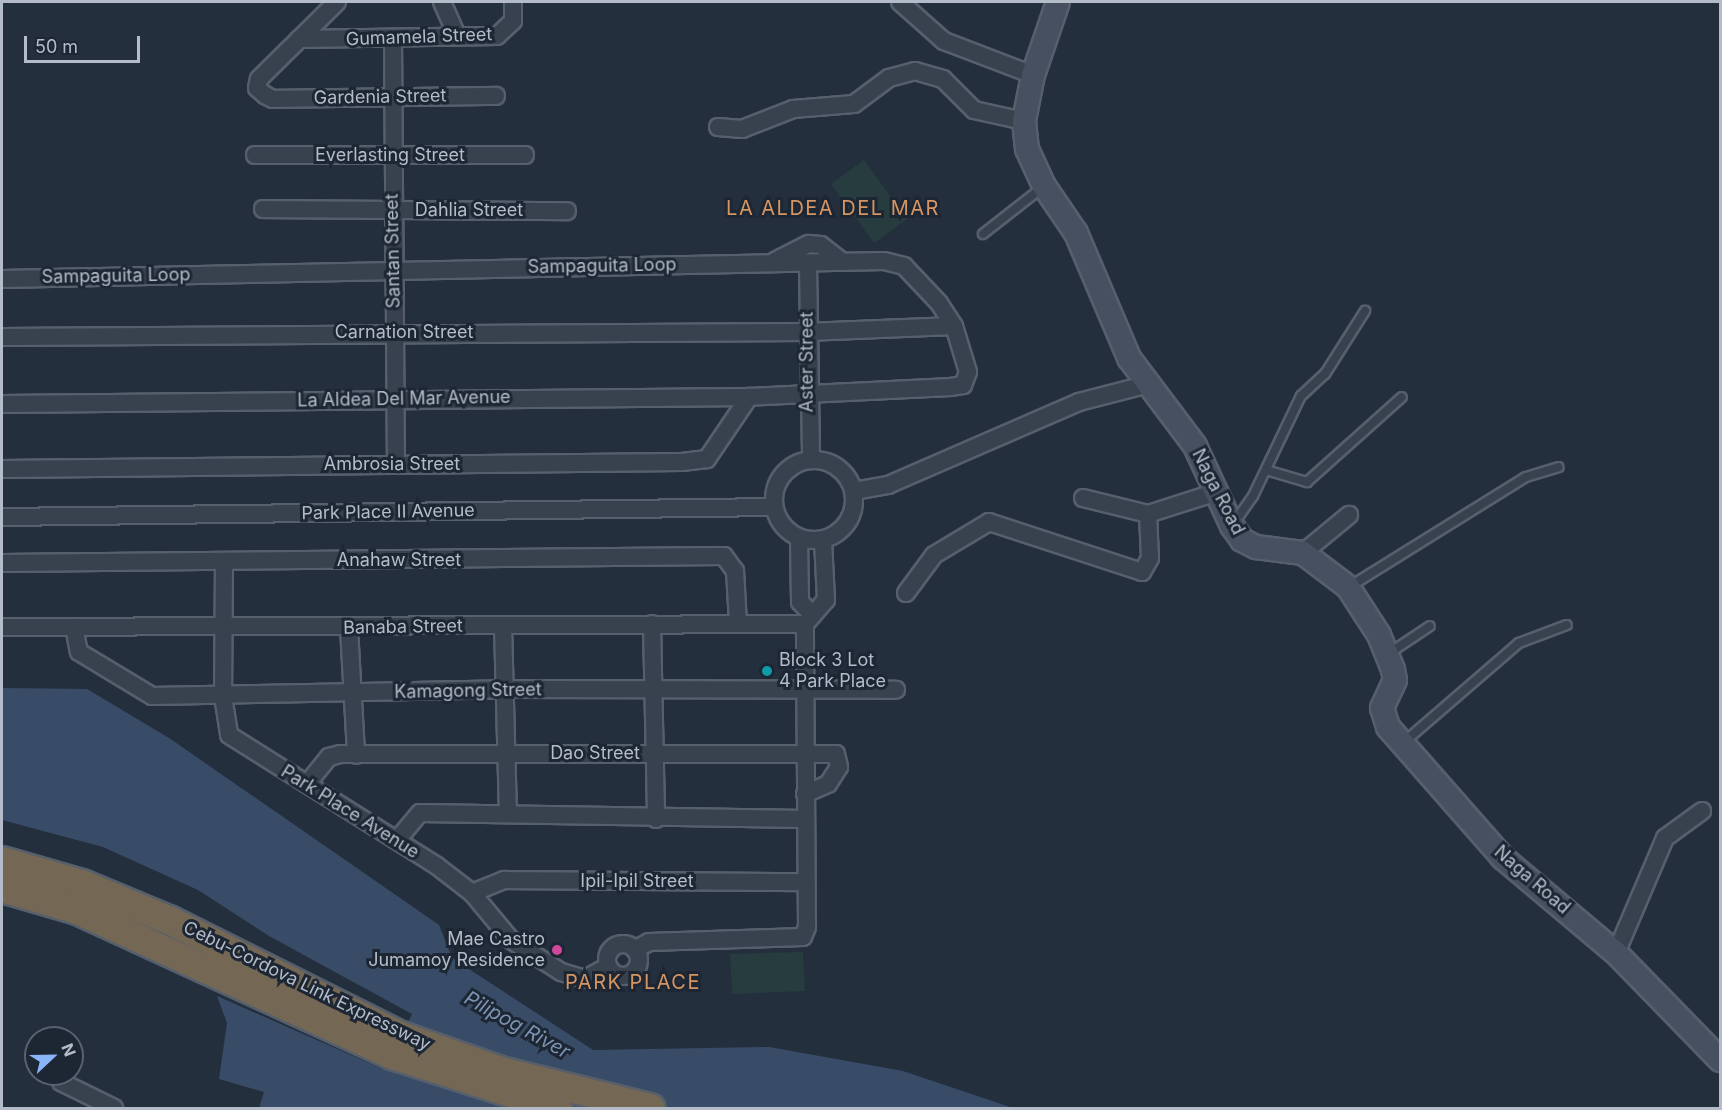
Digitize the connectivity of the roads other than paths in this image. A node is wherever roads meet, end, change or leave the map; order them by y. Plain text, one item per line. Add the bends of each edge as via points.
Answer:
1 (337, 2) edge
2 (442, 2) edge
3 (513, 2) edge
4 (900, 2) edge
5 (1058, 2) edge
6 (457, 35) junction
7 (298, 39) junction
8 (393, 39) junction
9 (1033, 75) junction
10 (390, 96) junction
11 (496, 96) dead end
12 (1024, 121) junction
13 (718, 127) dead end
14 (255, 155) dead end
15 (392, 155) junction
16 (525, 155) dead end
17 (1044, 186) junction
18 (263, 209) dead end
19 (392, 210) junction
20 (567, 211) dead end
21 (983, 234) dead end
22 (840, 260) junction
23 (775, 261) junction
24 (808, 263) junction
25 (393, 271) junction
26 (2, 279) edge
27 (1365, 311) dead end
28 (954, 326) junction
29 (395, 331) junction
30 (806, 332) junction
31 (2, 337) edge
32 (1145, 385) junction
33 (806, 393) junction
34 (749, 397) junction
35 (1402, 397) dead end
36 (398, 399) junction
37 (2, 404) edge
38 (811, 460) junction
39 (396, 463) junction
40 (1559, 467) dead end
41 (2, 469) edge
42 (1266, 470) junction
43 (854, 491) junction
44 (1217, 492) junction
45 (1083, 498) dead end
46 (774, 507) junction
47 (1148, 514) junction
48 (1349, 515) dead end
49 (2, 518) edge
50 (1232, 526) junction
51 (799, 538) junction
52 (823, 540) junction
53 (1303, 553) junction
54 (224, 561) junction
55 (2, 563) edge
56 (1348, 587) junction
57 (906, 593) dead end
58 (809, 620) junction
59 (738, 622) junction
60 (652, 624) junction
61 (503, 625) junction
62 (1567, 625) dead end
63 (1430, 626) dead end
64 (2, 627) edge
65 (74, 627) junction
66 (224, 628) junction
67 (350, 628) junction
68 (1388, 654) junction
69 (804, 688) junction
70 (505, 689) junction
71 (653, 689) junction
72 (896, 690) dead end
73 (353, 693) junction
74 (223, 696) junction
75 (1402, 744) junction
76 (654, 753) junction
77 (506, 754) junction
78 (356, 755) junction
79 (803, 756) junction
80 (307, 784) junction
81 (805, 794) junction
82 (1702, 811) dead end
83 (508, 814) junction
84 (656, 819) junction
85 (805, 819) junction
86 (398, 839) junction
87 (2, 861) edge
88 (804, 882) junction
89 (2, 888) edge
90 (472, 893) junction
91 (635, 950) junction
92 (1616, 953) junction
93 (608, 966) junction
94 (397, 1045) junction
95 (1720, 1060) edge
96 (69, 1086) edge
97 (114, 1108) edge
98 (558, 1108) edge
99 (651, 1108) edge

1 - 7 street
2 - 6 street
3 - 6 street, Gumamela Street via 507,31 497,36
4 - 9 street via 944,41
5 - 9 street, Naga Road
6 - 8 street, Gumamela Street
7 - 8 street, Gumamela Street
7 - 10 street, Gardenia Street via 259,79 257,88 265,95 273,99
8 - 10 street, Santan Street
9 - 12 street, Naga Road
10 - 11 street, Gardenia Street
10 - 15 street, Santan Street
12 - 13 street via 974,110 943,79 915,71 889,78 854,104 793,109 742,129
12 - 17 street, Naga Road via 1027,149
14 - 15 street, Everlasting Street
15 - 16 street, Everlasting Street
15 - 19 street, Santan Street
17 - 21 lane
17 - 32 street, Naga Road via 1076,233 1103,306
18 - 19 street, Dahlia Street
19 - 20 street, Dahlia Street
19 - 25 street, Santan Street
22 - 23 street via 821,245 809,244
22 - 24 street, Sampaguita Loop
22 - 28 street, Sampaguita Loop via 904,266
23 - 24 street, Sampaguita Loop
23 - 25 street, Sampaguita Loop
24 - 30 street, Aster Street
25 - 26 street, Sampaguita Loop
25 - 29 street, Santan Street
27 - 42 lane via 1325,374 1301,396
28 - 30 street, Carnation Street
28 - 33 street, Sampaguita Loop via 968,372 963,385
29 - 30 street, Carnation Street
29 - 31 street, Carnation Street
29 - 36 street, Santan Street
30 - 33 street, Aster Street
32 - 43 street via 1079,402 888,485
32 - 44 street, Naga Road via 1195,446
33 - 34 street, La Aldea Del Mar Avenue
33 - 38 street, Aster Street
34 - 36 street, La Aldea Del Mar Avenue
34 - 39 street, Ambrosia Street via 707,459
35 - 42 lane via 1307,482
36 - 37 street, La Aldea Del Mar Avenue
36 - 39 street, Santan Street
38 - 43 street via 840,469
38 - 46 street via 784,472 775,490
39 - 41 street, Ambrosia Street
40 - 56 lane via 1527,477
42 - 50 lane
43 - 52 street via 845,527
44 - 47 street
44 - 50 street, Naga Road
45 - 47 street
46 - 49 street, Park Place II Avenue
46 - 51 street via 781,523
47 - 57 street via 1150,558 1142,572 989,522 934,555
48 - 53 street
50 - 53 street, Naga Road via 1256,547
51 - 52 street
51 - 58 street via 800,602
52 - 58 street via 826,600
53 - 56 street, Naga Road
54 - 55 street, Anahaw Street
54 - 59 street, Anahaw Street via 723,556 735,571
54 - 66 street, Park Place Avenue
56 - 68 street, Naga Road
58 - 59 street, Banaba Street
58 - 69 street
59 - 60 street, Banaba Street
60 - 61 street, Banaba Street
60 - 71 street
61 - 67 street, Banaba Street
61 - 70 street
62 - 75 lane via 1519,643
63 - 68 lane
64 - 65 street, Banaba Street
65 - 66 street, Banaba Street
65 - 74 street, Kamagong Street via 79,652 152,696
66 - 67 street, Banaba Street
66 - 74 street, Park Place Avenue
67 - 73 street
68 - 75 street, Naga Road via 1395,680 1383,717
69 - 71 street, Kamagong Street
69 - 72 street, Kamagong Street
69 - 79 street
70 - 71 street, Kamagong Street
70 - 73 street, Kamagong Street
70 - 77 street
71 - 76 street
73 - 74 street, Kamagong Street
73 - 78 street
74 - 80 street, Park Place Avenue via 224,728 234,741
75 - 92 street, Naga Road via 1503,858
76 - 77 street, Dao Street
76 - 79 street, Dao Street
76 - 84 street
77 - 78 street, Dao Street
77 - 83 street
78 - 80 street, Dao Street via 329,757
79 - 81 street
79 - 81 street, Dao Street via 831,752 840,760 828,784
80 - 86 street, Park Place Avenue
81 - 85 street
82 - 92 street via 1665,837
83 - 84 street
83 - 86 street via 420,813
84 - 85 street
85 - 88 street
86 - 90 street, Park Place Avenue
87 - 94 highway, Cebu-Cordova Link Expressway via 82,884 171,921
88 - 90 street, Ipil-Ipil Street via 504,880
88 - 91 street via 807,927 803,938 650,942
89 - 94 highway, Cebu-Cordova Link Expressway via 77,910
90 - 93 street, Park Place Avenue via 511,940 568,976 585,979
91 - 93 street via 622,944 613,947
91 - 93 street via 639,963 631,974 618,976
92 - 95 street, Naga Road
94 - 98 highway, Cebu-Cordova Link Expressway
94 - 99 highway, Cebu-Cordova Link Expressway
96 - 97 street

